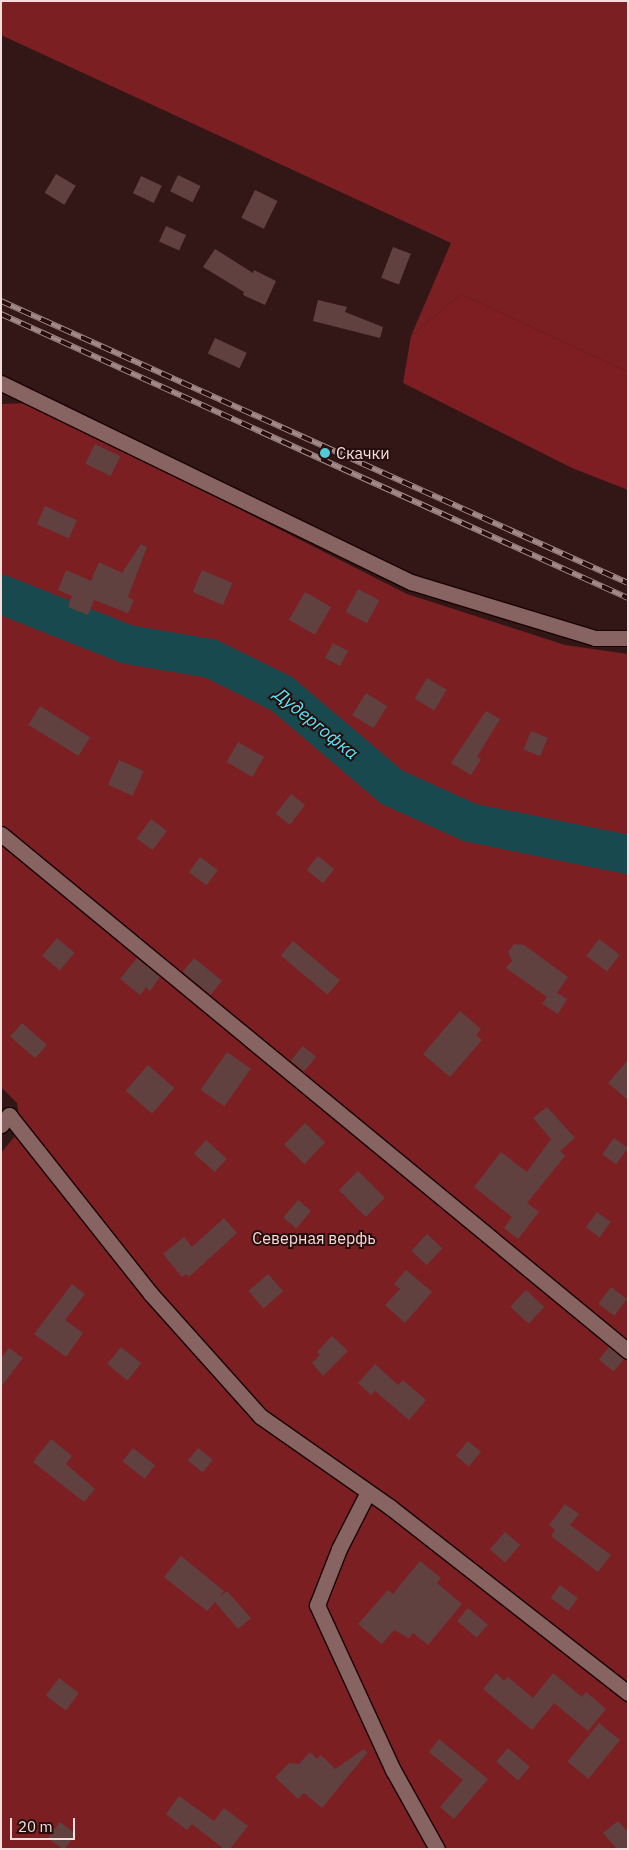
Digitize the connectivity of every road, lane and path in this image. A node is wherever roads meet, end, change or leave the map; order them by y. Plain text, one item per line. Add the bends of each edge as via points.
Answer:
1 (1, 383) edge
2 (628, 638) edge
3 (1, 834) edge
4 (5, 1120) edge
5 (628, 1351) edge
6 (368, 1492) junction
7 (628, 1693) edge
8 (437, 1849) edge

1 - 2 street via 411,582 595,638
3 - 5 street
4 - 6 street via 151,1294 260,1416
6 - 7 street
6 - 8 street via 339,1548 317,1605 393,1770

